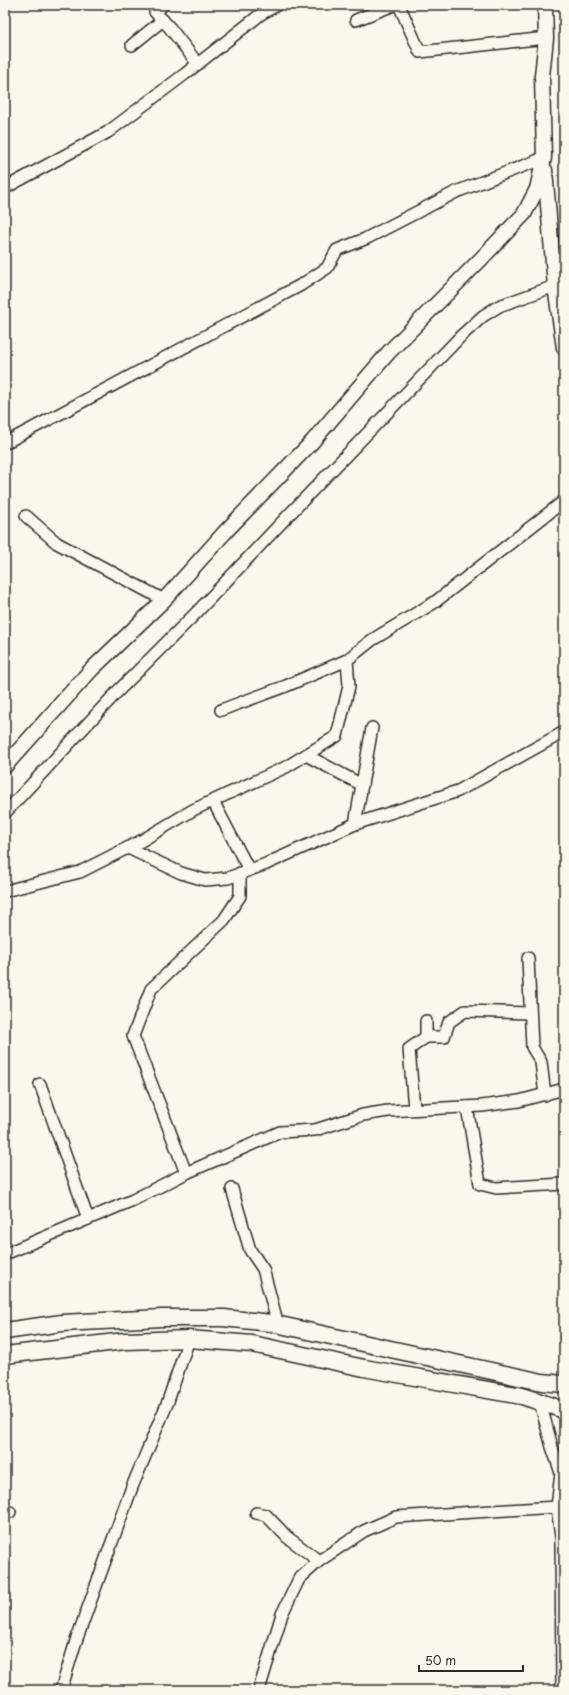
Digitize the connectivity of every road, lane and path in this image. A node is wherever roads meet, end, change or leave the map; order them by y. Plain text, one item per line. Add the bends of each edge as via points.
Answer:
1 (163, 5) edge
2 (394, 5) edge
3 (399, 5) edge
4 (545, 5) edge
5 (272, 6) edge
6 (162, 20) junction
7 (356, 20) dead end
8 (546, 38) junction
9 (132, 46) dead end
10 (198, 64) junction
11 (544, 158) junction
12 (5, 188) edge
13 (555, 286) junction
14 (564, 348) edge
15 (5, 443) edge
16 (564, 501) edge
17 (26, 516) dead end
18 (164, 600) junction
19 (347, 660) junction
20 (221, 710) dead end
21 (372, 728) dead end
22 (564, 732) edge
23 (306, 755) junction
24 (5, 766) edge
25 (362, 785) junction
26 (213, 801) junction
27 (5, 813) edge
28 (356, 824) junction
29 (128, 848) junction
30 (244, 872) junction
31 (5, 891) edge
32 (528, 958) dead end
33 (530, 1013) junction
34 (426, 1021) dead end
35 (426, 1037) junction
36 (40, 1084) dead end
37 (564, 1089) edge
38 (545, 1095) junction
39 (467, 1107) junction
40 (414, 1109) junction
41 (186, 1173) junction
42 (564, 1184) edge
43 (232, 1189) dead end
44 (88, 1219) junction
45 (5, 1254) edge
46 (278, 1325) junction
47 (5, 1331) edge
48 (190, 1339) junction
49 (5, 1355) edge
50 (564, 1384) edge
51 (540, 1402) junction
52 (564, 1410) edge
53 (557, 1507) junction
54 (256, 1512) dead end
55 (319, 1561) junction
56 (61, 1690) edge
57 (259, 1690) edge
58 (562, 1690) edge

1 - 6 street via 155,12
2 - 7 street
3 - 8 street via 420,52
4 - 8 street
5 - 10 street
6 - 9 street
6 - 10 street
8 - 11 street via 542,76
10 - 12 street via 108,132
11 - 13 street
11 - 15 street via 456,192 365,239 337,250 327,268 301,285
11 - 18 street via 537,189 524,214 389,352 312,442
13 - 14 street
13 - 27 street via 499,306 483,316 461,336 117,692
16 - 19 street via 435,602 372,640
17 - 18 street via 57,543
18 - 24 street via 91,670
19 - 20 street
19 - 23 street via 349,686 337,736
21 - 25 street
22 - 28 street via 458,791
23 - 25 street
23 - 26 street
25 - 28 street
26 - 29 street
26 - 30 street
28 - 30 street
29 - 30 street via 181,873 205,880 228,878
29 - 31 street via 80,872
30 - 41 street via 240,896 224,920 150,989 134,1036
32 - 33 street
33 - 35 street via 465,1011 449,1022 444,1037
33 - 38 street via 532,1047 541,1062
34 - 35 street
35 - 40 street via 409,1049
36 - 44 street
37 - 38 street
38 - 39 street via 519,1102
39 - 40 street
39 - 42 street via 480,1184 496,1188
40 - 41 street via 363,1115 315,1130 280,1132
41 - 44 street
43 - 46 street via 250,1250 263,1269
44 - 45 street
46 - 47 main road via 224,1318 162,1318 62,1323
46 - 50 main road via 542,1382
48 - 49 main road via 125,1341
48 - 51 main road via 252,1344 364,1368 522,1396
48 - 56 street via 167,1404 129,1494
51 - 52 main road
51 - 53 street via 561,1473
53 - 55 street via 396,1517 364,1531
53 - 58 street via 561,1537
54 - 55 street via 266,1515 287,1537
55 - 57 street via 299,1579 286,1607

